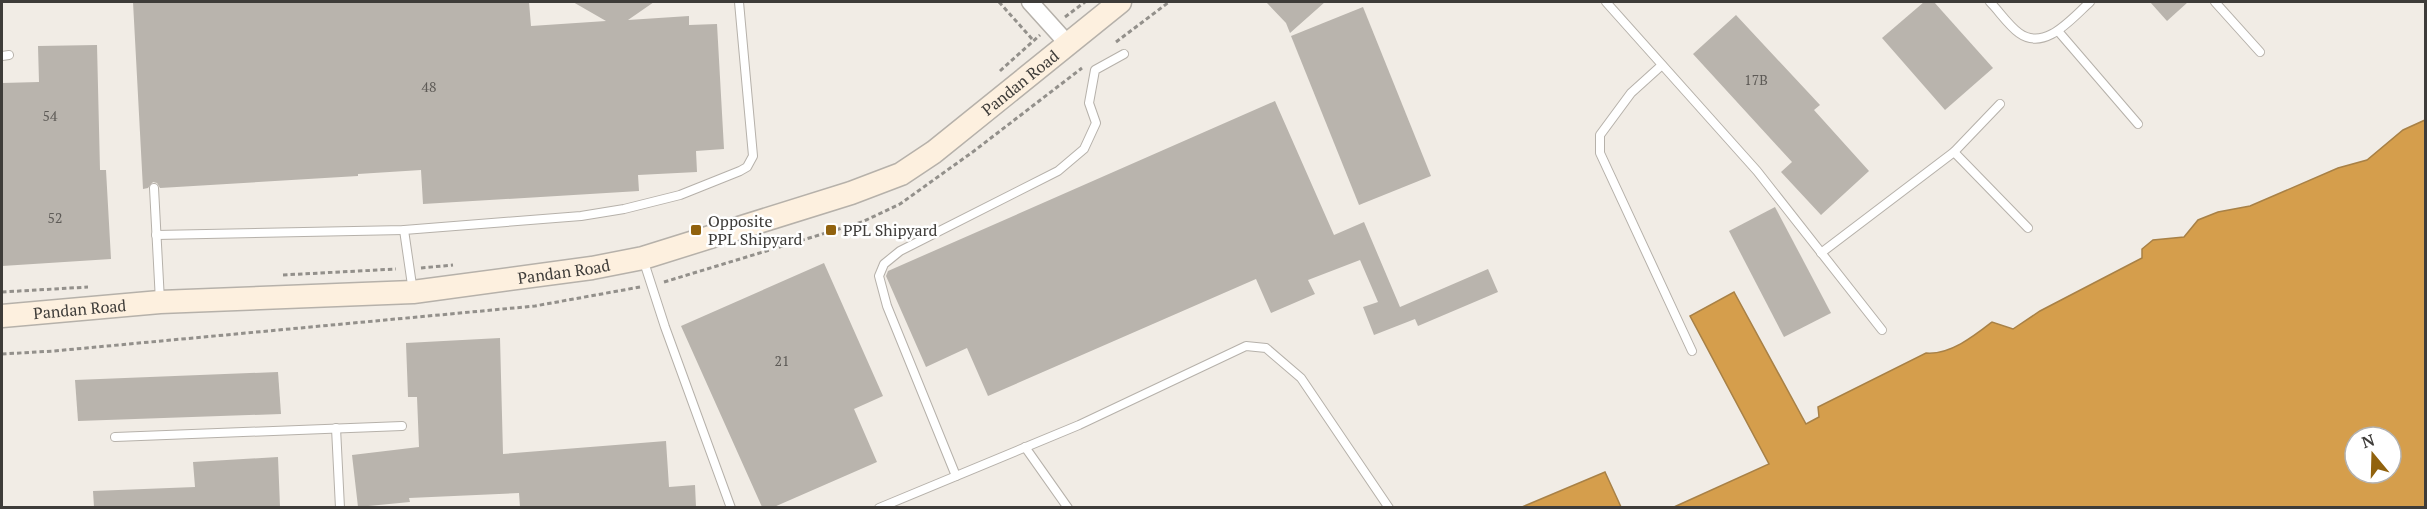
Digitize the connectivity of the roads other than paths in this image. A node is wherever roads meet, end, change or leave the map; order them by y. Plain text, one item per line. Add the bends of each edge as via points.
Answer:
1 (739, 2) edge
2 (1030, 2) edge
3 (1120, 2) edge
4 (1606, 2) edge
5 (1990, 2) edge
6 (2090, 2) edge
7 (2215, 2) edge
8 (2058, 31) junction
9 (1067, 43) junction
10 (2260, 52) dead end
11 (1124, 54) dead end
12 (1662, 65) junction
13 (2000, 104) dead end
14 (2138, 124) dead end
15 (1954, 152) junction
16 (154, 188) dead end
17 (2028, 228) dead end
18 (404, 230) junction
19 (156, 235) junction
20 (1821, 253) junction
21 (643, 258) junction
22 (413, 292) junction
23 (160, 302) junction
24 (2, 316) edge
25 (1882, 330) dead end
26 (1692, 351) dead end
27 (402, 426) dead end
28 (336, 428) junction
29 (115, 437) dead end
30 (1025, 447) junction
31 (956, 476) junction
32 (340, 507) edge
33 (731, 507) edge
34 (879, 507) edge
35 (1068, 507) edge
36 (1389, 507) edge

1 - 18 lane via 753,156 747,167 680,195 624,209
2 - 9 street, Pandan Road
3 - 9 street, Pandan Road
4 - 12 lane
5 - 8 lane via 2018,33 2027,37
6 - 8 lane
7 - 10 lane
8 - 14 lane
9 - 21 street, Pandan Road via 934,152 901,174
11 - 31 lane via 1095,70 1089,103 1096,123 1084,149 1058,171 900,251 884,264 879,276 887,306
12 - 20 lane via 1757,171
12 - 26 lane via 1631,93 1600,135 1600,153
13 - 15 lane
15 - 17 lane
15 - 20 lane
16 - 19 lane
18 - 19 lane
18 - 22 lane
19 - 23 lane
20 - 25 lane
21 - 22 street, Pandan Road
21 - 33 lane
22 - 23 street, Pandan Road
23 - 24 street, Pandan Road
27 - 28 lane
28 - 29 lane
28 - 32 lane
30 - 31 lane
30 - 35 lane
30 - 36 lane via 1246,346 1266,348 1300,378
31 - 34 lane

